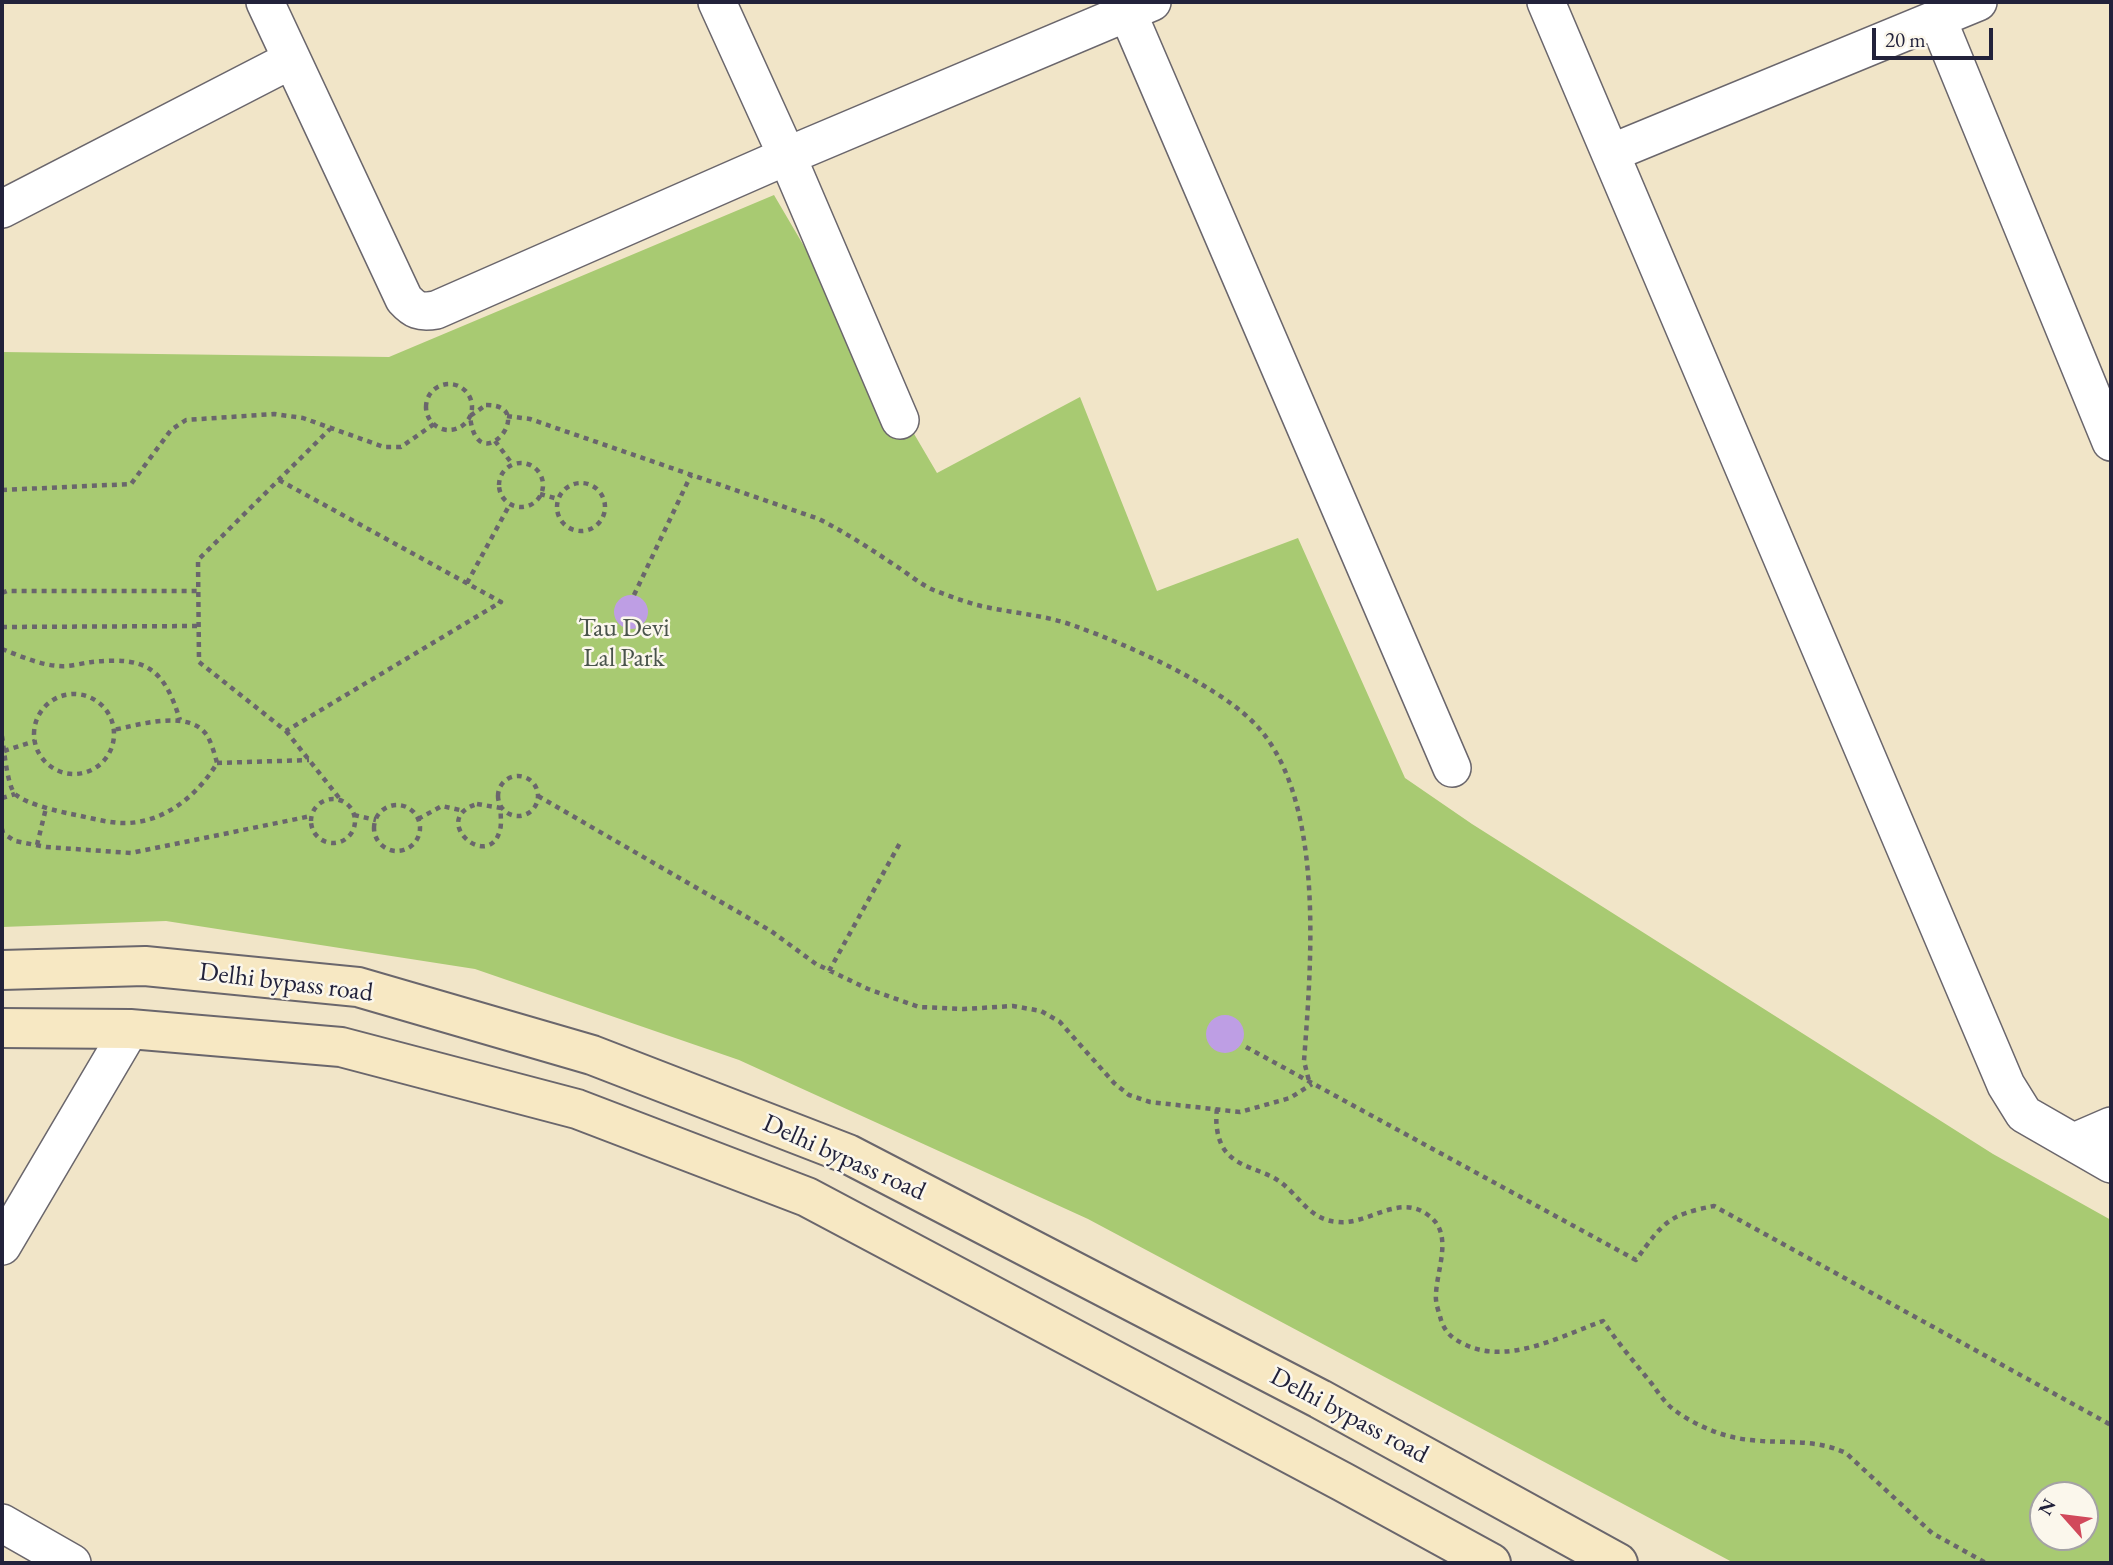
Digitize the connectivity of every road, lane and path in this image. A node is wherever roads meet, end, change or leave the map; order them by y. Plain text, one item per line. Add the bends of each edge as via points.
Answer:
1 (265, 2) edge
2 (717, 2) edge
3 (1546, 2) edge
4 (1978, 2) edge
5 (1134, 5) edge
6 (1937, 19) junction
7 (291, 60) junction
8 (1611, 153) junction
9 (787, 156) junction
10 (2, 209) edge
11 (470, 416) junction
12 (507, 416) junction
13 (900, 420) dead end
14 (433, 424) junction
15 (330, 429) junction
16 (495, 441) junction
17 (2111, 442) edge
18 (513, 465) junction
19 (691, 475) junction
20 (279, 480) junction
21 (2, 490) edge
22 (540, 494) junction
23 (558, 499) junction
24 (510, 504) junction
25 (467, 583) junction
26 (199, 591) junction
27 (2, 593) edge
28 (634, 595) dead end
29 (2, 626) edge
30 (199, 626) junction
31 (2, 649) edge
32 (180, 720) junction
33 (113, 730) junction
34 (286, 731) junction
35 (2, 736) edge
36 (35, 741) junction
37 (4, 751) junction
38 (309, 760) junction
39 (217, 764) junction
40 (1452, 768) dead end
41 (15, 794) junction
42 (538, 796) junction
43 (2, 798) edge
44 (340, 800) junction
45 (46, 808) junction
46 (501, 808) junction
47 (464, 811) junction
48 (354, 815) junction
49 (311, 816) junction
50 (418, 818) junction
51 (376, 820) junction
52 (2, 829) edge
53 (900, 843) dead end
54 (37, 845) junction
55 (2, 970) edge
56 (829, 971) junction
57 (2, 1028) edge
58 (130, 1029) junction
59 (1246, 1047) dead end
60 (1311, 1083) junction
61 (1217, 1110) junction
62 (2111, 1126) edge
63 (2074, 1142) junction
64 (2111, 1164) edge
65 (2, 1246) edge
66 (2111, 1425) edge
67 (2, 1522) edge
68 (72, 1563) edge
69 (1491, 1563) edge
70 (1618, 1563) edge
71 (1986, 1563) edge

1 - 7 street
2 - 9 street
3 - 8 street
4 - 6 street
5 - 9 street
5 - 40 street
6 - 8 street
6 - 17 street
7 - 9 street via 404,299 423,312
7 - 10 street
8 - 63 street via 2006,1085 2024,1114
9 - 13 street
11 - 12 path via 480,407 492,405
11 - 14 path via 454,429
11 - 14 path via 471,401 464,389 443,384 427,398 426,412
11 - 16 path via 478,439
12 - 16 path via 505,434
12 - 19 path via 530,419
14 - 15 path via 401,447 384,447
15 - 20 path
15 - 21 path via 303,418 274,414 186,419 171,430 131,484
16 - 18 path
18 - 22 path via 527,464 539,473
18 - 24 path via 499,481 501,494
19 - 28 path
19 - 60 path via 819,519 933,590 1075,626 1154,660 1222,696 1253,722 1292,783 1300,815 1311,913 1304,1061
20 - 25 path
20 - 26 path via 198,560
22 - 23 path
22 - 24 path via 530,505
23 - 23 path via 561,522 574,530 590,530 604,512 602,496 591,485 575,484
24 - 25 path
25 - 34 path via 501,602
26 - 27 path
26 - 30 path
29 - 30 path
30 - 34 path via 199,662
31 - 32 path via 61,667 127,659 160,677 172,693
32 - 33 path
32 - 39 path via 207,734
33 - 36 path via 104,760 83,773 70,774 47,764
33 - 36 path via 106,710 97,701 71,694 47,704 34,728
34 - 38 path
35 - 37 path
36 - 37 path
37 - 41 path
38 - 39 path
38 - 44 path
39 - 45 path via 189,800 150,818 121,823
41 - 43 path
41 - 45 path
42 - 46 path via 526,816 512,816
42 - 46 path via 532,782 514,777 499,789
42 - 56 path via 771,931
44 - 48 path
44 - 49 path via 325,800
45 - 54 path
46 - 47 path via 477,804
46 - 47 path via 500,831 486,845 472,845 462,836 459,823
47 - 50 path via 442,806
48 - 49 path via 350,836 330,844 317,837
48 - 51 path
49 - 54 path via 131,853
50 - 51 path via 400,806 385,808
50 - 51 path via 417,840 398,851 379,841
52 - 54 path via 15,841
53 - 56 path
55 - 70 main road, Delhi bypass road via 145,966 358,988 592,1055 848,1154 1320,1399
56 - 61 path via 919,1007 1013,1006 1041,1011 1060,1021 1129,1095
57 - 58 main road, Delhi bypass road
58 - 65 street
58 - 69 main road, Delhi bypass road via 341,1047 577,1109 807,1197
59 - 60 path
60 - 61 path via 1290,1098 1240,1112
60 - 66 path via 1636,1260 1662,1224 1713,1206
61 - 71 path via 1219,1140 1227,1154 1281,1182 1312,1214 1328,1222 1348,1223 1412,1206 1430,1216 1442,1230 1436,1297 1449,1336 1493,1354 1602,1321 1670,1406 1686,1419 1750,1440 1810,1442 1846,1453 1932,1533
62 - 63 street
63 - 64 street
67 - 68 street

